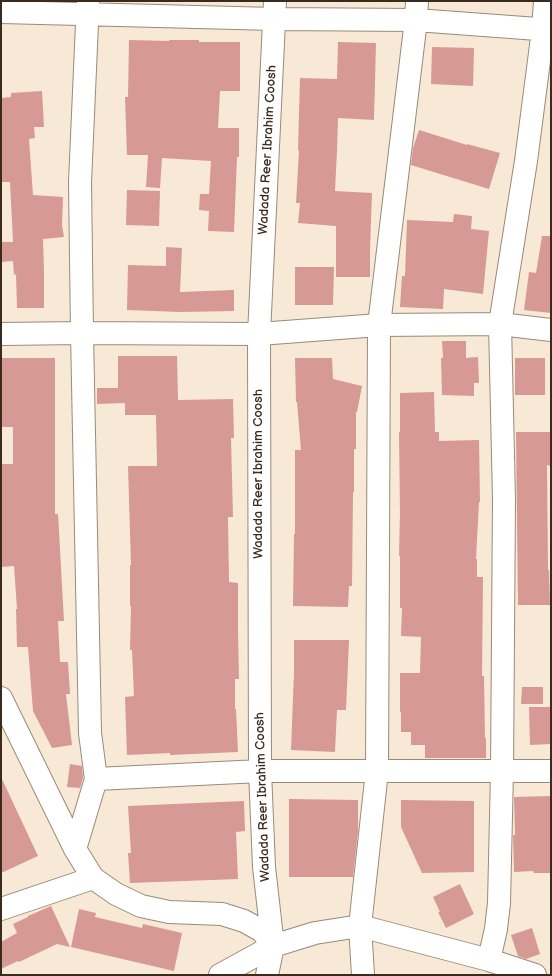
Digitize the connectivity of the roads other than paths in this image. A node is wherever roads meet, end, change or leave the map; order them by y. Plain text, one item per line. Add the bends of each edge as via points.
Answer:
1 (545, 1) edge
2 (88, 8) edge
3 (275, 10) edge
4 (417, 11) edge
5 (1, 12) edge
6 (547, 30) edge
7 (500, 324) junction
8 (379, 325) junction
9 (551, 330) edge
10 (82, 333) junction
11 (1, 334) edge
12 (259, 334) junction
13 (1, 698) edge
14 (260, 771) junction
15 (377, 771) junction
16 (551, 771) edge
17 (502, 772) junction
18 (96, 778) junction
19 (75, 849) junction
20 (93, 878) junction
21 (1, 909) edge
22 (360, 926) junction
23 (273, 946) junction
24 (489, 960) junction
25 (220, 975) edge
26 (267, 975) edge
27 (363, 975) edge
28 (535, 975) edge

1 - 6 street
2 - 3 street
2 - 5 street
2 - 10 street via 80,182
3 - 4 street
3 - 12 street, Wadada Reer Ibrahim Coosh
4 - 6 street
4 - 8 street
6 - 7 street
7 - 8 street
7 - 9 street
7 - 17 street via 504,499
8 - 12 street
8 - 15 street
10 - 11 street
10 - 12 street
10 - 18 street via 90,733
12 - 14 street, Wadada Reer Ibrahim Coosh
13 - 19 street
14 - 15 street
14 - 18 street
14 - 23 street, Wadada Reer Ibrahim Coosh via 264,867
15 - 17 street
15 - 22 street
16 - 17 street
17 - 24 street via 499,903
18 - 19 street
19 - 20 street
20 - 21 street
20 - 23 street via 116,894 141,906 169,912 222,914 244,921 262,931
22 - 23 street via 315,934
22 - 24 street
22 - 27 street
23 - 25 street
23 - 26 street, Wadada Reer Ibrahim Coosh
24 - 28 street

